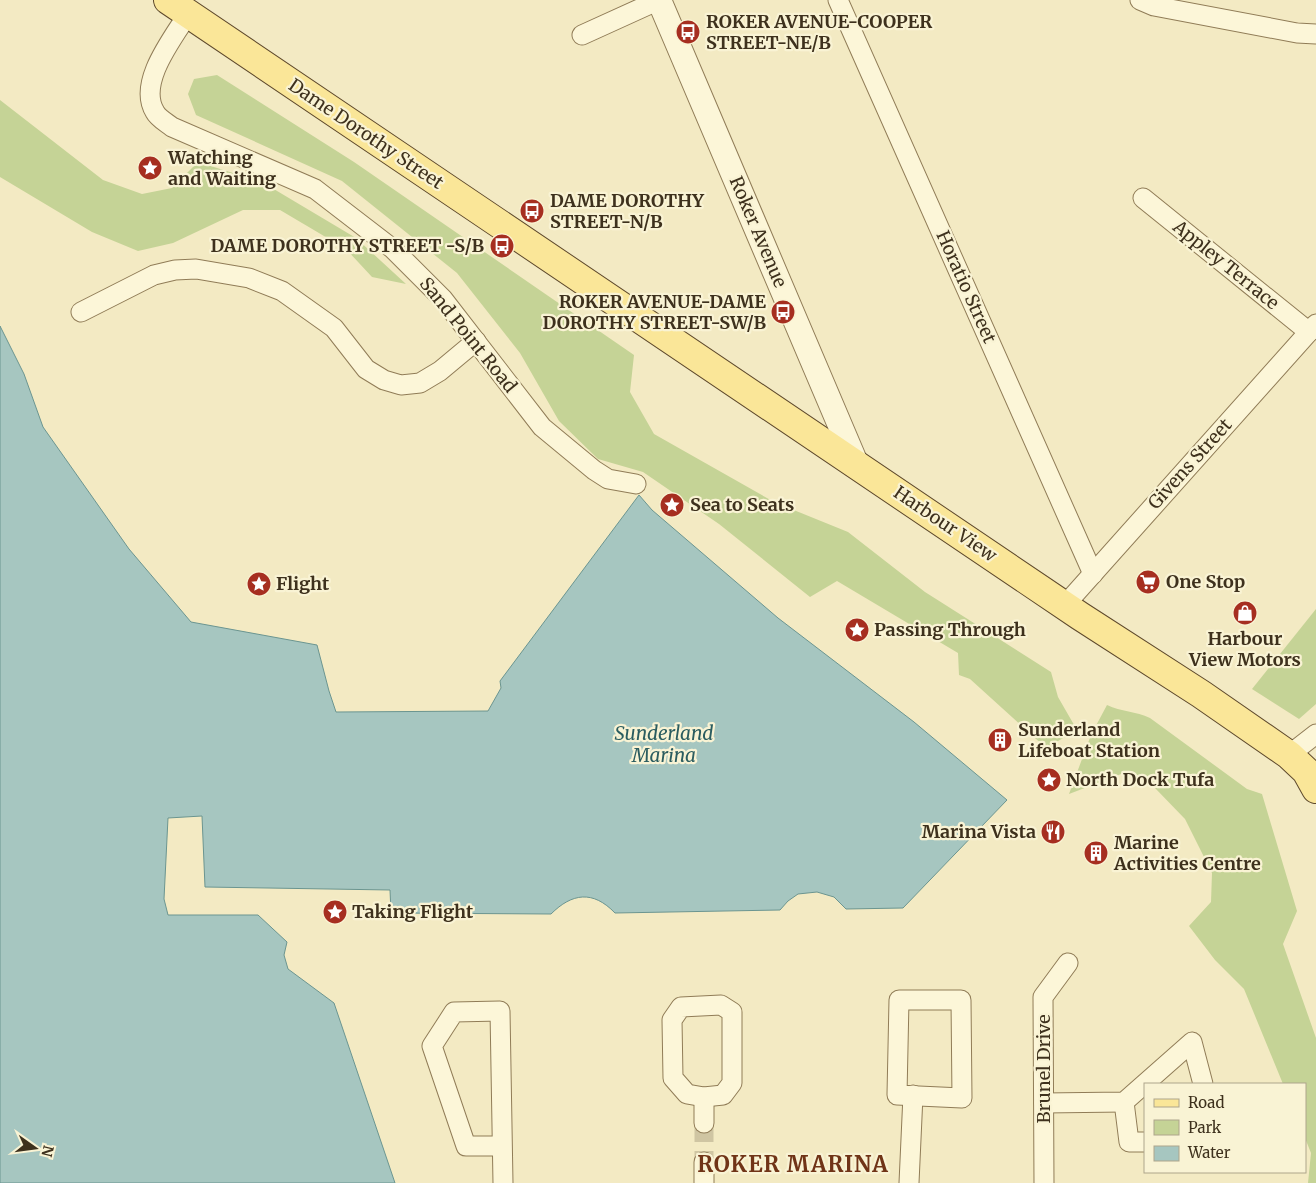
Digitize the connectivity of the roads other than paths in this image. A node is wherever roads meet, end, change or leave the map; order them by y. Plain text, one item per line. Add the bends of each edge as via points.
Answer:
1 (659, 0) edge
2 (838, 0) edge
3 (1140, 0) edge
4 (178, 7) edge
5 (1316, 34) edge
6 (582, 35) dead end
7 (1143, 198) dead end
8 (564, 268) joint
9 (81, 312) dead end
10 (1312, 328) edge
11 (476, 341) junction
12 (856, 463) junction
13 (636, 484) dead end
14 (1093, 574) junction
15 (1065, 605) junction
16 (1316, 734) edge
17 (1289, 755) junction
18 (1316, 789) edge
19 (1068, 963) dead end
20 (1146, 1083) edge
21 (1203, 1083) edge
22 (1144, 1084) edge
23 (913, 1096) junction
24 (704, 1097) junction
25 (1124, 1102) junction
26 (1044, 1104) junction
27 (704, 1123) tunnel mouth
28 (1144, 1142) edge
29 (501, 1146) junction
30 (704, 1162) tunnel mouth
31 (502, 1183) edge
32 (704, 1183) edge
33 (909, 1183) edge
34 (1044, 1183) edge

1 - 6 street
1 - 12 street, Roker Avenue
2 - 14 street, Horatio Street
3 - 5 street via 1154,6
4 - 8 main road, Dame Dorothy Street
4 - 11 street, Sand Point Road via 152,79 149,98 155,113 172,127 315,189 393,249 443,299
7 - 10 street, Appley Terrace
8 - 12 main road, Harbour View
9 - 11 street via 154,275 196,269 249,278 282,291 334,328 366,369 384,380 401,385 420,383
10 - 14 street, Givens Street
11 - 13 street, Sand Point Road via 542,427 608,479
12 - 15 main road, Harbour View
14 - 15 street, Givens Street
15 - 17 main road, Harbour View
16 - 17 street
17 - 18 main road, Harbour View via 1306,771
19 - 26 street, Brunel Drive via 1043,997
20 - 21 street via 1192,1042
22 - 25 street
23 - 23 street via 897,1095 899,1000 961,1000 962,1098
23 - 33 street
24 - 24 street via 687,1094 673,1078 672,1020 681,1007 721,1005 732,1012 732,1082 723,1095
24 - 27 street
25 - 26 street
25 - 28 street via 1129,1142
26 - 34 street, Brunel Drive
29 - 29 street via 466,1146 432,1046 454,1012 500,1011
29 - 31 street
30 - 32 street

